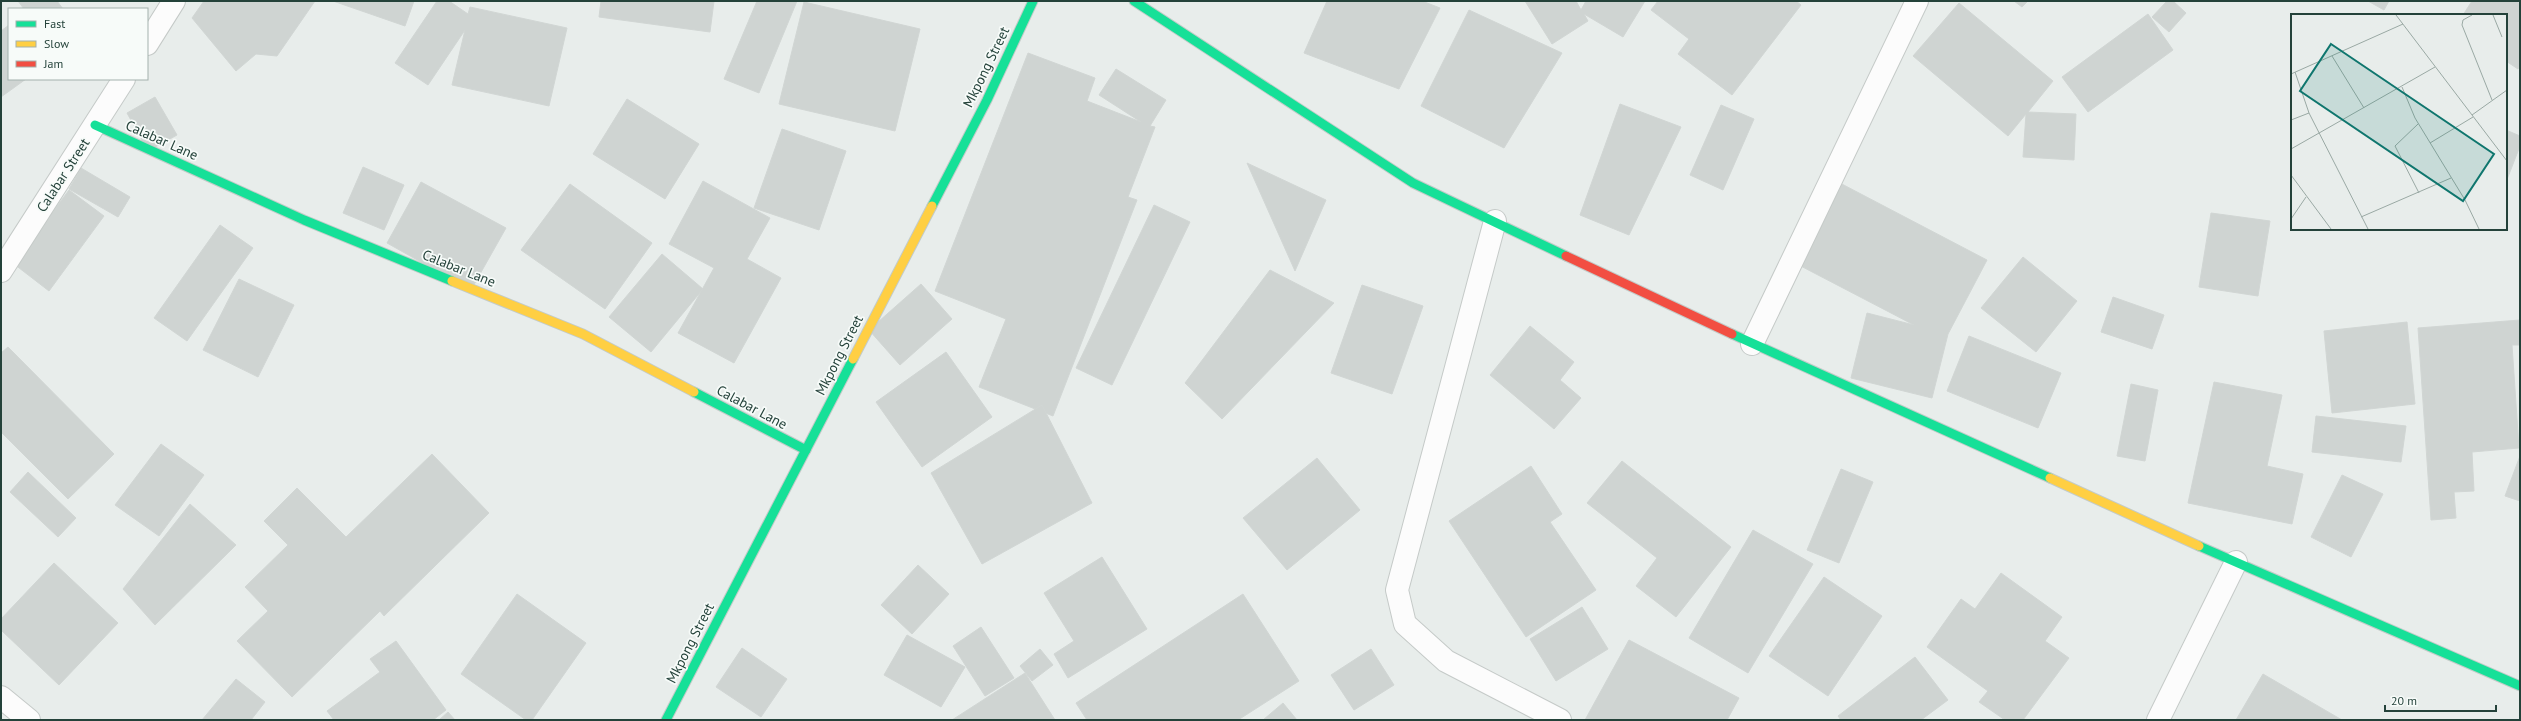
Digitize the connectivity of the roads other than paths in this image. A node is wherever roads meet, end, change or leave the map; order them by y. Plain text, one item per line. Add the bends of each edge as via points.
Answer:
1 (174, 1) edge
2 (1033, 1) edge
3 (1134, 1) edge
4 (1917, 1) edge
5 (148, 42) edge
6 (123, 80) edge
7 (94, 125) junction
8 (1495, 221) junction
9 (1, 271) edge
10 (1752, 344) junction
11 (806, 450) junction
12 (2236, 562) junction
13 (2520, 686) edge
14 (1, 697) edge
15 (29, 720) edge
16 (666, 720) edge
17 (1560, 720) edge
18 (2158, 720) edge

1 - 5 street
2 - 11 street, Mkpong Street via 986,100
3 - 8 street via 1413,183
4 - 10 street
6 - 7 street, Calabar Street
7 - 9 street, Calabar Street
7 - 11 street, Calabar Lane via 304,220 583,334
8 - 10 street
8 - 17 street via 1397,590 1405,624 1446,661
10 - 12 street
11 - 16 street, Mkpong Street
12 - 13 street
12 - 18 street
14 - 15 street

